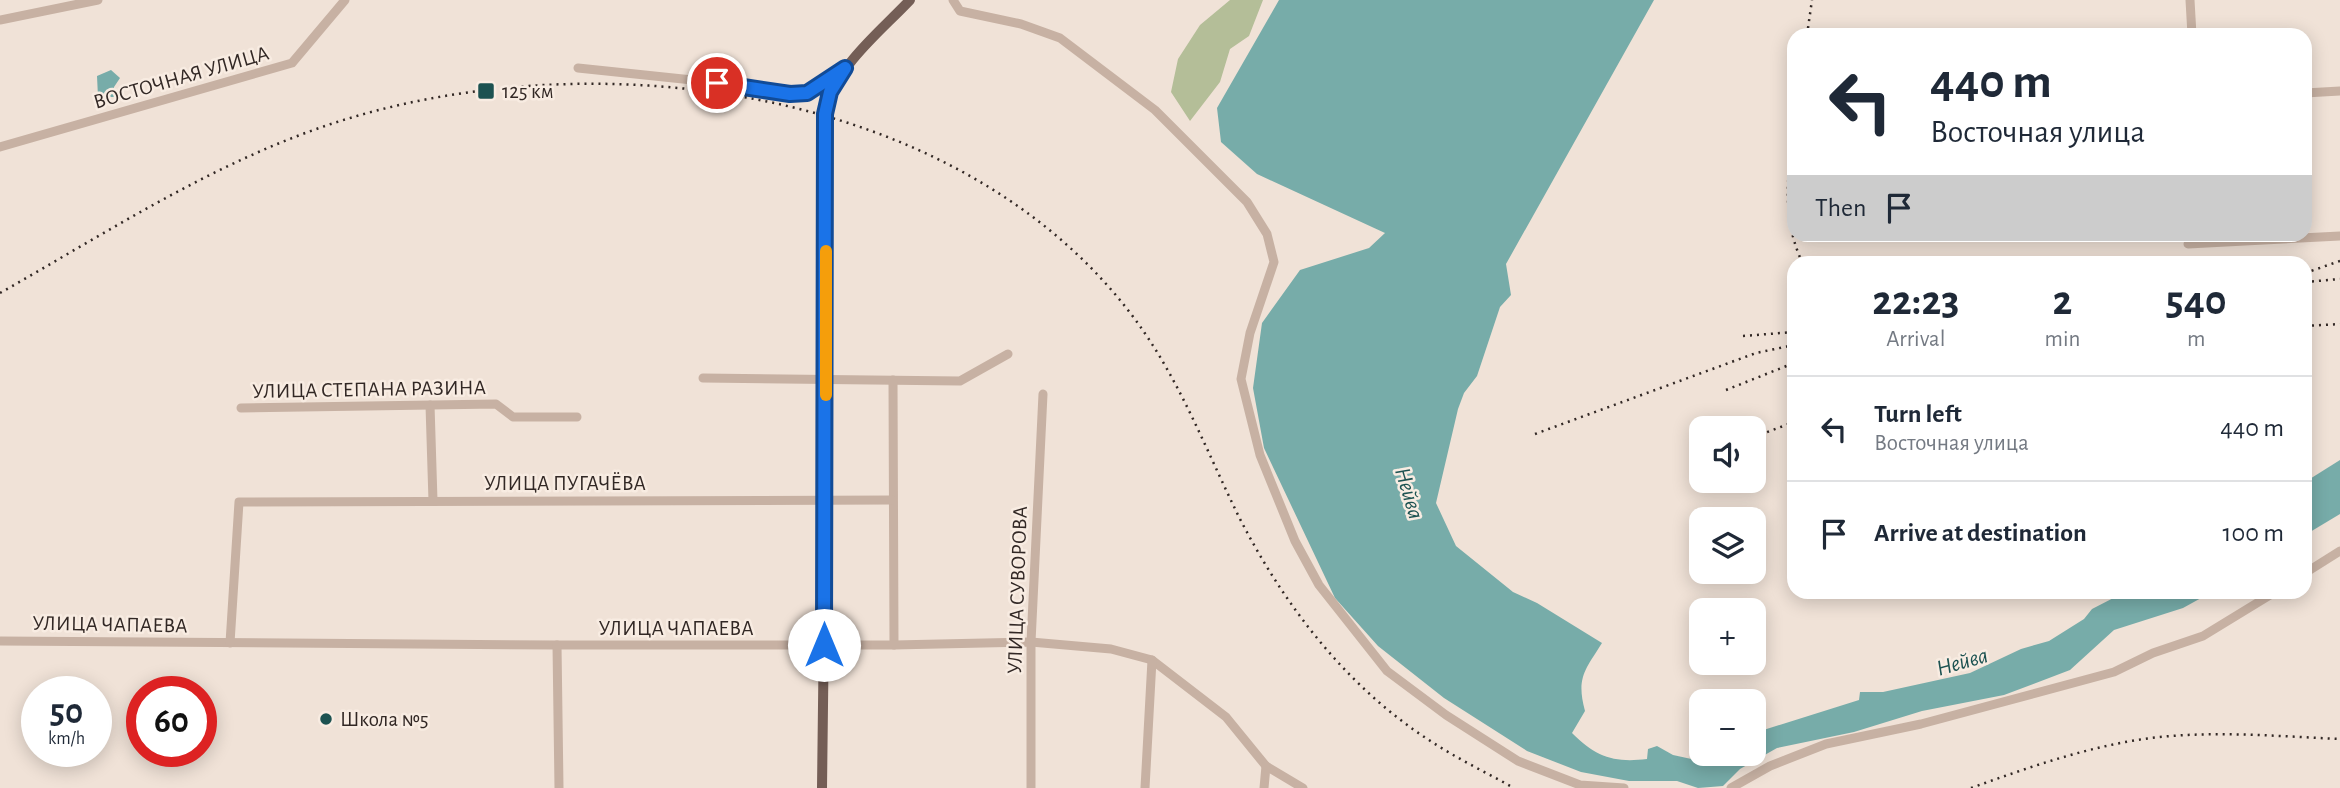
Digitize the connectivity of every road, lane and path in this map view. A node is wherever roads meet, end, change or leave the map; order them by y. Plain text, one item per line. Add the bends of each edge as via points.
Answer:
1 (98, 0) edge
2 (345, 0) edge
3 (911, 0) edge
4 (953, 0) edge
5 (2190, 0) edge
6 (0, 20) edge
7 (2192, 28) edge
8 (578, 68) dead end
9 (845, 68) junction
10 (2340, 91) edge
11 (2312, 93) edge
12 (0, 147) edge
13 (2340, 236) edge
14 (2312, 237) edge
15 (2226, 242) edge
16 (2188, 244) dead end
17 (1008, 354) dead end
18 (703, 378) dead end
19 (827, 379) junction
20 (893, 380) junction
21 (1043, 394) dead end
22 (430, 405) junction
23 (241, 408) dead end
24 (578, 417) dead end
25 (892, 500) junction
26 (433, 501) junction
27 (825, 501) junction
28 (2340, 551) edge
29 (2312, 569) edge
30 (2264, 599) edge
31 (0, 641) edge
32 (1031, 642) junction
33 (230, 643) junction
34 (557, 645) junction
35 (824, 645) junction
36 (894, 645) junction
37 (1152, 660) junction
38 (1266, 766) junction
39 (559, 788) edge
40 (822, 788) edge
41 (1031, 788) edge
42 (1145, 788) edge
43 (1264, 788) edge
44 (1303, 788) edge
45 (1624, 788) edge
46 (1731, 788) edge

1 - 6 street
2 - 12 street, ВОСТОЧНАЯ УЛИЦА via 292,63
3 - 9 main road
4 - 45 street via 960,11 1060,38 1154,110 1247,202 1267,234 1274,262 1250,333 1241,379 1260,455 1295,541 1319,585 1387,671 1518,761 1580,785
5 - 7 street
8 - 9 street via 790,94 807,93
9 - 19 main road via 830,92 825,114
10 - 11 street
13 - 14 street
15 - 16 street
17 - 20 street via 960,381
18 - 19 street
19 - 20 street
19 - 27 main road
20 - 25 street
21 - 32 street, УЛИЦА СУВОРОВА
22 - 23 street, УЛИЦА СТЕПАНА РАЗИНА
22 - 24 street, УЛИЦА СТЕПАНА РАЗИНА via 496,404 513,417
22 - 26 street
25 - 27 street, УЛИЦА ПУГАЧЁВА
25 - 36 street
26 - 27 street, УЛИЦА ПУГАЧЁВА
26 - 33 street, УЛИЦА ПУГАЧЁВА via 239,502
27 - 35 main road
28 - 29 street
30 - 46 street via 2203,636 2114,672 1959,715 1826,744 1770,765
31 - 33 street, УЛИЦА ЧАПАЕВА
32 - 36 street, УЛИЦА ЧАПАЕВА
32 - 37 street, УЛИЦА ЧАПАЕВА via 1111,649
32 - 41 street, УЛИЦА СУВОРОВА
33 - 34 street, УЛИЦА ЧАПАЕВА
34 - 35 street, УЛИЦА ЧАПАЕВА
34 - 39 street
35 - 36 street, УЛИЦА ЧАПАЕВА
35 - 40 main road
37 - 38 street, УЛИЦА ЧАПАЕВА via 1226,717
37 - 42 street
38 - 43 street
38 - 44 street, УЛИЦА ЧАПАЕВА

